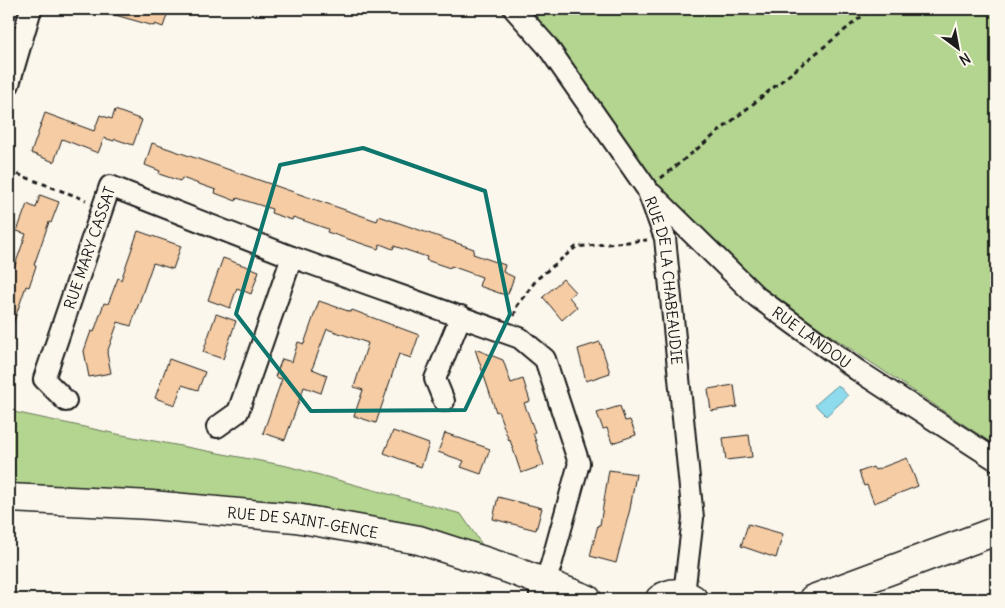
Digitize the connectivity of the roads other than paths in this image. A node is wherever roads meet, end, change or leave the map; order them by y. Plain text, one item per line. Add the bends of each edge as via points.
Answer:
1 (32, 9) edge
2 (514, 9) edge
3 (9, 84) edge
4 (647, 189) junction
5 (292, 257) junction
6 (461, 316) junction
7 (66, 401) dead end
8 (444, 401) dead end
9 (217, 427) dead end
10 (996, 460) edge
11 (9, 498) edge
12 (996, 531) edge
13 (542, 591) edge
14 (679, 597) edge
15 (587, 599) edge
16 (813, 599) edge

1 - 3 street
2 - 4 street, RUE DE LA CHABEAUDIE via 547,46
4 - 10 street, RUE LANDOU via 757,297 857,370
4 - 14 street, RUE DE LA CHABEAUDIE via 665,238 693,518
5 - 6 street, RUE MARY CASSAT
5 - 7 street, RUE MARY CASSAT via 110,186 44,379
5 - 9 street via 238,412
6 - 8 street via 435,379
6 - 13 street, RUE MARY CASSAT via 520,338 545,359 579,463
11 - 13 street, RUE DE SAINT-GENCE via 151,505 296,518 419,540
12 - 16 street
13 - 15 street, RUE DE SAINT-GENCE

